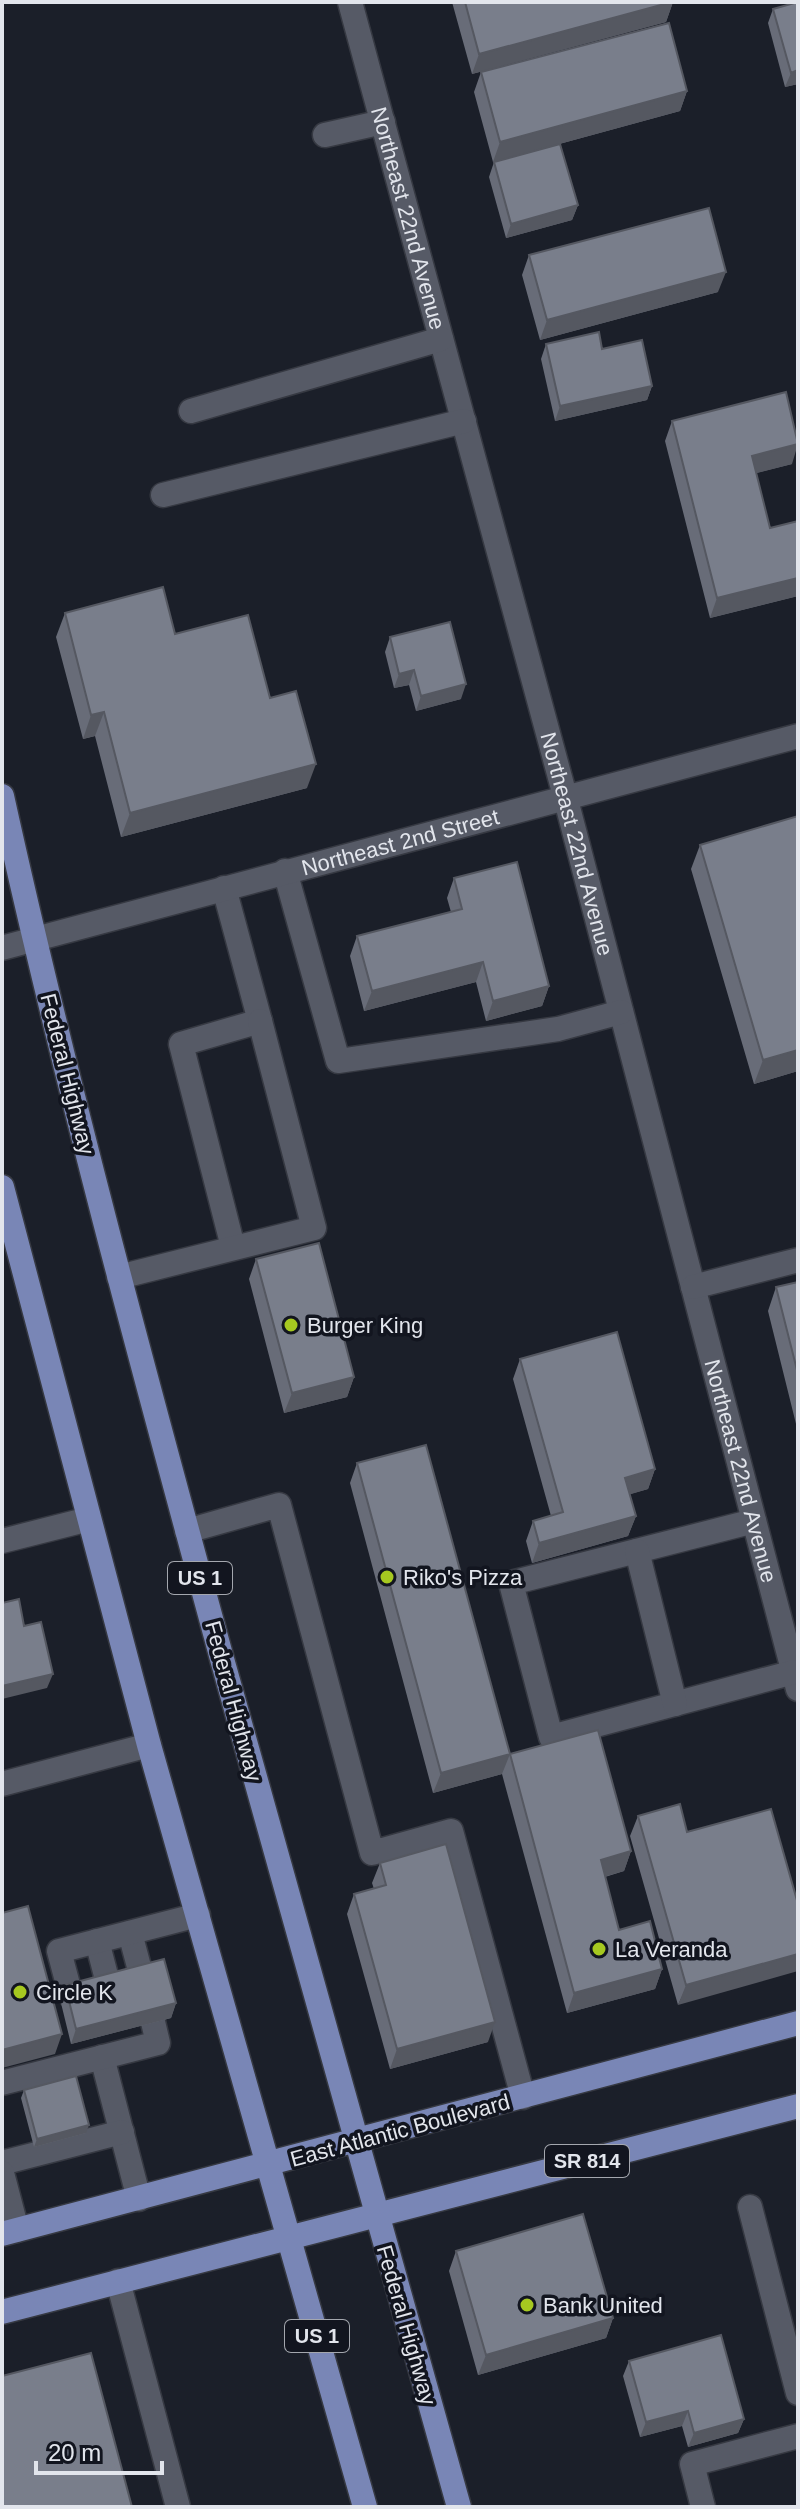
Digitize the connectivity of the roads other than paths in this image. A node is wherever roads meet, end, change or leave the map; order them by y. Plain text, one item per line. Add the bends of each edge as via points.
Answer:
1 (350, 2) edge
2 (383, 122) junction
3 (325, 135) dead end
4 (441, 339) junction
5 (191, 411) dead end
6 (464, 421) junction
7 (163, 495) dead end
8 (798, 736) edge
9 (2, 796) edge
10 (565, 796) junction
11 (285, 871) junction
12 (224, 888) junction
13 (34, 939) junction
14 (2, 948) edge
15 (621, 1012) junction
16 (260, 1021) junction
17 (2, 1187) edge
18 (233, 1247) junction
19 (798, 1260) edge
20 (119, 1277) junction
21 (693, 1287) junction
22 (89, 1519) junction
23 (754, 1521) junction
24 (187, 1531) junction
25 (2, 1541) edge
26 (637, 1551) junction
27 (790, 1628) edge
28 (796, 1681) edge
29 (675, 1704) junction
30 (149, 1745) junction
31 (2, 1784) edge
32 (198, 1915) junction
33 (130, 1933) junction
34 (97, 1941) junction
35 (142, 1978) edge
36 (109, 1987) edge
37 (71, 1996) edge
38 (153, 2022) edge
39 (798, 2023) edge
40 (91, 2053) junction
41 (2, 2083) edge
42 (523, 2097) junction
43 (798, 2106) edge
44 (122, 2132) junction
45 (354, 2142) junction
46 (2, 2163) edge
47 (269, 2165) junction
48 (2, 2173) edge
49 (139, 2199) junction
50 (750, 2207) dead end
51 (375, 2216) junction
52 (10, 2232) edge
53 (290, 2238) junction
54 (118, 2281) junction
55 (2, 2312) edge
56 (798, 2393) edge
57 (798, 2436) edge
58 (694, 2505) edge
59 (178, 2507) edge
60 (365, 2507) edge
61 (459, 2507) edge

1 - 2 street, Northeast 22nd Avenue
2 - 3 street
2 - 4 street, Northeast 22nd Avenue
4 - 5 street
4 - 6 street, Northeast 22nd Avenue
6 - 7 street
6 - 10 street, Northeast 22nd Avenue
8 - 10 street, Northeast 2nd Street
9 - 13 main road, Federal Highway / US 1
10 - 11 street, Northeast 2nd Street
10 - 15 street, Northeast 22nd Avenue
11 - 12 street, Northeast 2nd Street
11 - 15 street via 338,1061 558,1029
12 - 13 street, Northeast 2nd Street
12 - 16 street
13 - 14 street, Northeast 2nd Street
13 - 20 main road, Federal Highway / US 1
15 - 21 street, Northeast 22nd Avenue
16 - 18 street via 181,1044
16 - 18 street via 314,1228
17 - 22 main road, US 1
18 - 20 street
19 - 21 street
20 - 24 main road, Federal Highway / US 1
21 - 23 street, Northeast 22nd Avenue
22 - 25 street
22 - 30 main road, US 1
23 - 26 street
23 - 27 street, Northeast 22nd Avenue
24 - 42 street via 279,1505 372,1853 451,1831
24 - 45 main road, Federal Highway / US 1
26 - 29 street
26 - 29 street via 511,1583 551,1737
27 - 28 street, Northeast 22nd Avenue
28 - 29 street
30 - 31 street
30 - 32 main road, US 1
32 - 33 street
32 - 47 main road, US 1
33 - 34 street
33 - 35 street
34 - 36 street
34 - 37 street via 59,1951
38 - 40 street via 158,2043 123,2041
39 - 42 main road, East Atlantic Boulevard
40 - 41 street
40 - 44 street
42 - 45 main road, East Atlantic Boulevard
43 - 51 main road, SR 814
44 - 46 street
44 - 49 street
45 - 47 main road, East Atlantic Boulevard
45 - 51 main road, Federal Highway / US 1
47 - 49 main road, East Atlantic Boulevard
47 - 53 main road, US 1
48 - 52 street
49 - 52 main road, East Atlantic Boulevard
50 - 56 street
51 - 53 main road, SR 814
51 - 61 main road, Federal Highway / US 1
53 - 54 main road, SR 814
53 - 60 main road, US 1
54 - 55 main road, SR 814
54 - 59 street
57 - 58 street via 692,2464

